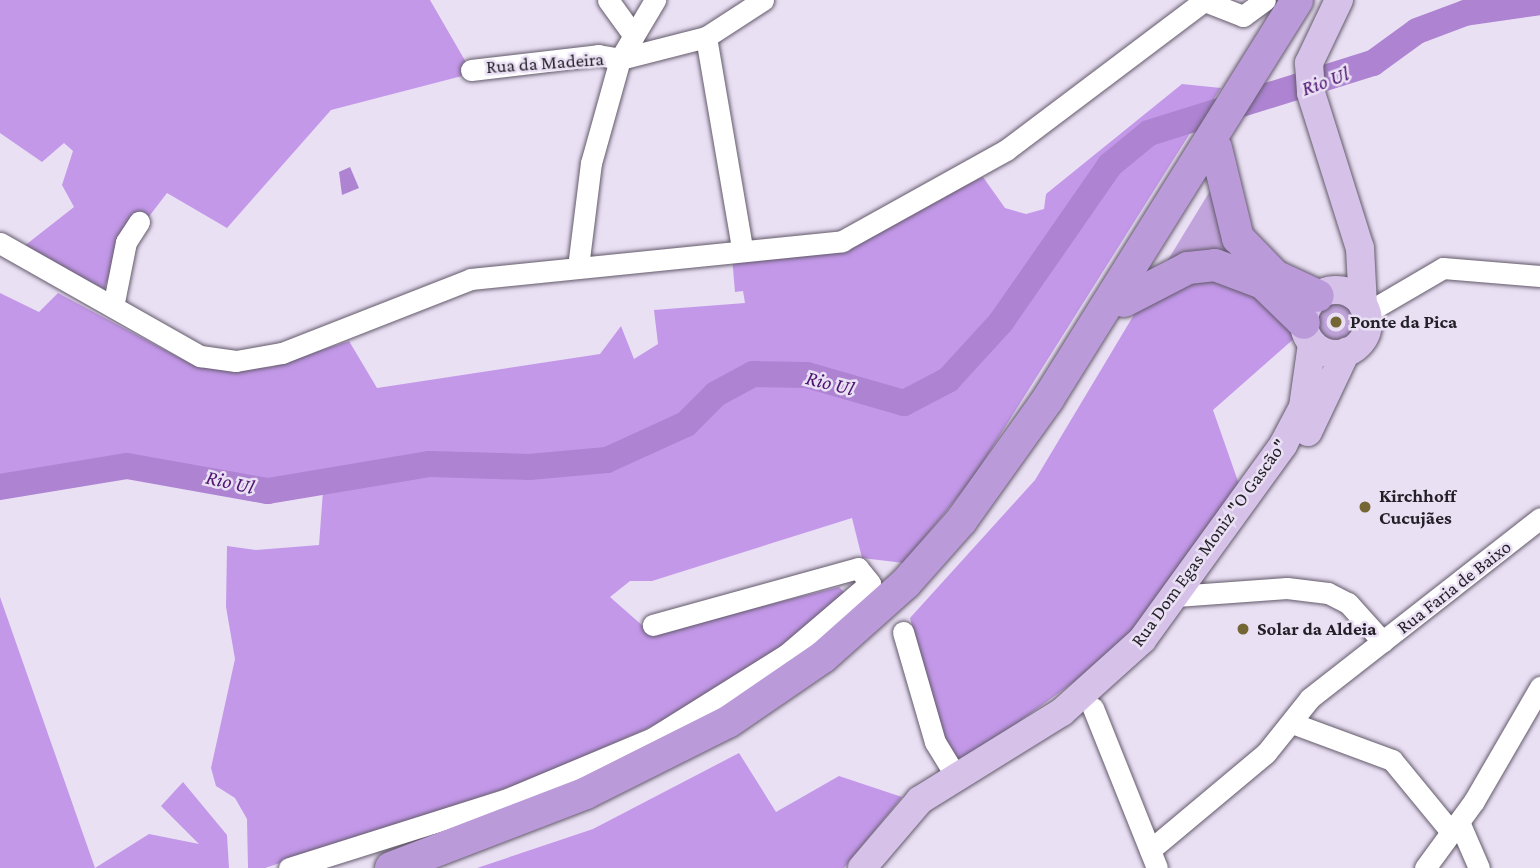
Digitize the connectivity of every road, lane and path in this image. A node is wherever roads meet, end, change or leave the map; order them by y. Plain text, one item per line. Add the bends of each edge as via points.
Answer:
1 (608, 0) edge
2 (655, 0) edge
3 (763, 0) edge
4 (1204, 0) edge
5 (1265, 0) edge
6 (1297, 0) edge
7 (1311, 0) edge
8 (1339, 0) edge
9 (634, 36) junction
10 (706, 37) junction
11 (620, 59) junction
12 (1263, 65) junction
13 (471, 69) dead end
14 (1211, 145) junction
15 (139, 222) dead end
16 (0, 243) edge
17 (742, 248) junction
18 (1362, 262) junction
19 (578, 267) junction
20 (1540, 276) edge
21 (1124, 301) junction
22 (113, 307) junction
23 (1364, 310) junction
24 (1317, 313) junction
25 (1346, 352) junction
26 (1540, 518) edge
27 (1184, 597) junction
28 (653, 625) dead end
29 (903, 632) dead end
30 (1383, 642) junction
31 (1540, 687) edge
32 (1093, 708) junction
33 (1292, 723) junction
34 (957, 778) junction
35 (1455, 828) junction
36 (1153, 859) edge
37 (289, 868) edge
38 (391, 868) edge
39 (427, 868) edge
40 (862, 868) edge
41 (880, 868) edge
42 (1425, 868) edge
43 (1479, 868) edge

1 - 9 street
2 - 9 street
3 - 10 street, Rua da Madeira
4 - 5 street via 1243,16
4 - 17 street via 958,180 842,241
6 - 12 highway
7 - 12 highway
8 - 18 main road, Rua Dom Egas Moniz "O Gascão" via 1309,69 1317,118
9 - 11 street
10 - 11 street, Rua da Madeira
10 - 17 street
11 - 13 street, Rua da Madeira via 598,55
11 - 19 street via 590,163
12 - 14 highway
14 - 21 highway
14 - 24 highway via 1225,206 1238,238
14 - 38 highway via 1009,455 938,549 855,630 762,701 643,766
15 - 22 street via 126,242
16 - 22 street
17 - 19 street
18 - 23 main road, Rua Dom Egas Moniz "O Gascão"
18 - 24 main road
19 - 22 street via 471,279 282,353 236,361 200,356
20 - 23 street via 1443,268
21 - 24 highway via 1188,268 1215,265 1263,283
21 - 39 highway via 1064,407 999,500 832,662 750,722 641,783
23 - 24 main road
23 - 25 main road, Rua Dom Egas Moniz "O Gascão" via 1364,337
24 - 25 main road via 1328,353
24 - 27 main road, Rua Dom Egas Moniz "O Gascão" via 1298,417
25 - 27 main road, Rua Dom Egas Moniz "O Gascão" via 1296,451
26 - 30 street, Rua Faria de Baixo
27 - 30 street via 1287,588 1328,593 1348,603
27 - 32 main road, Rua Dom Egas Moniz "O Gascão" via 1157,645
27 - 34 main road, Rua Dom Egas Moniz "O Gascão" via 1087,694
28 - 37 street via 858,568 870,583 787,654 653,738 505,800
29 - 34 street via 935,742
30 - 33 street, Rua Faria de Baixo via 1310,698
31 - 35 street
32 - 36 street
32 - 41 main road, Rua Dom Egas Moniz "O Gascão" via 931,812
33 - 35 street via 1392,760
33 - 36 street, Rua Faria de Baixo
34 - 40 main road, Rua Dom Egas Moniz "O Gascão" via 898,820
35 - 42 street
35 - 43 street

